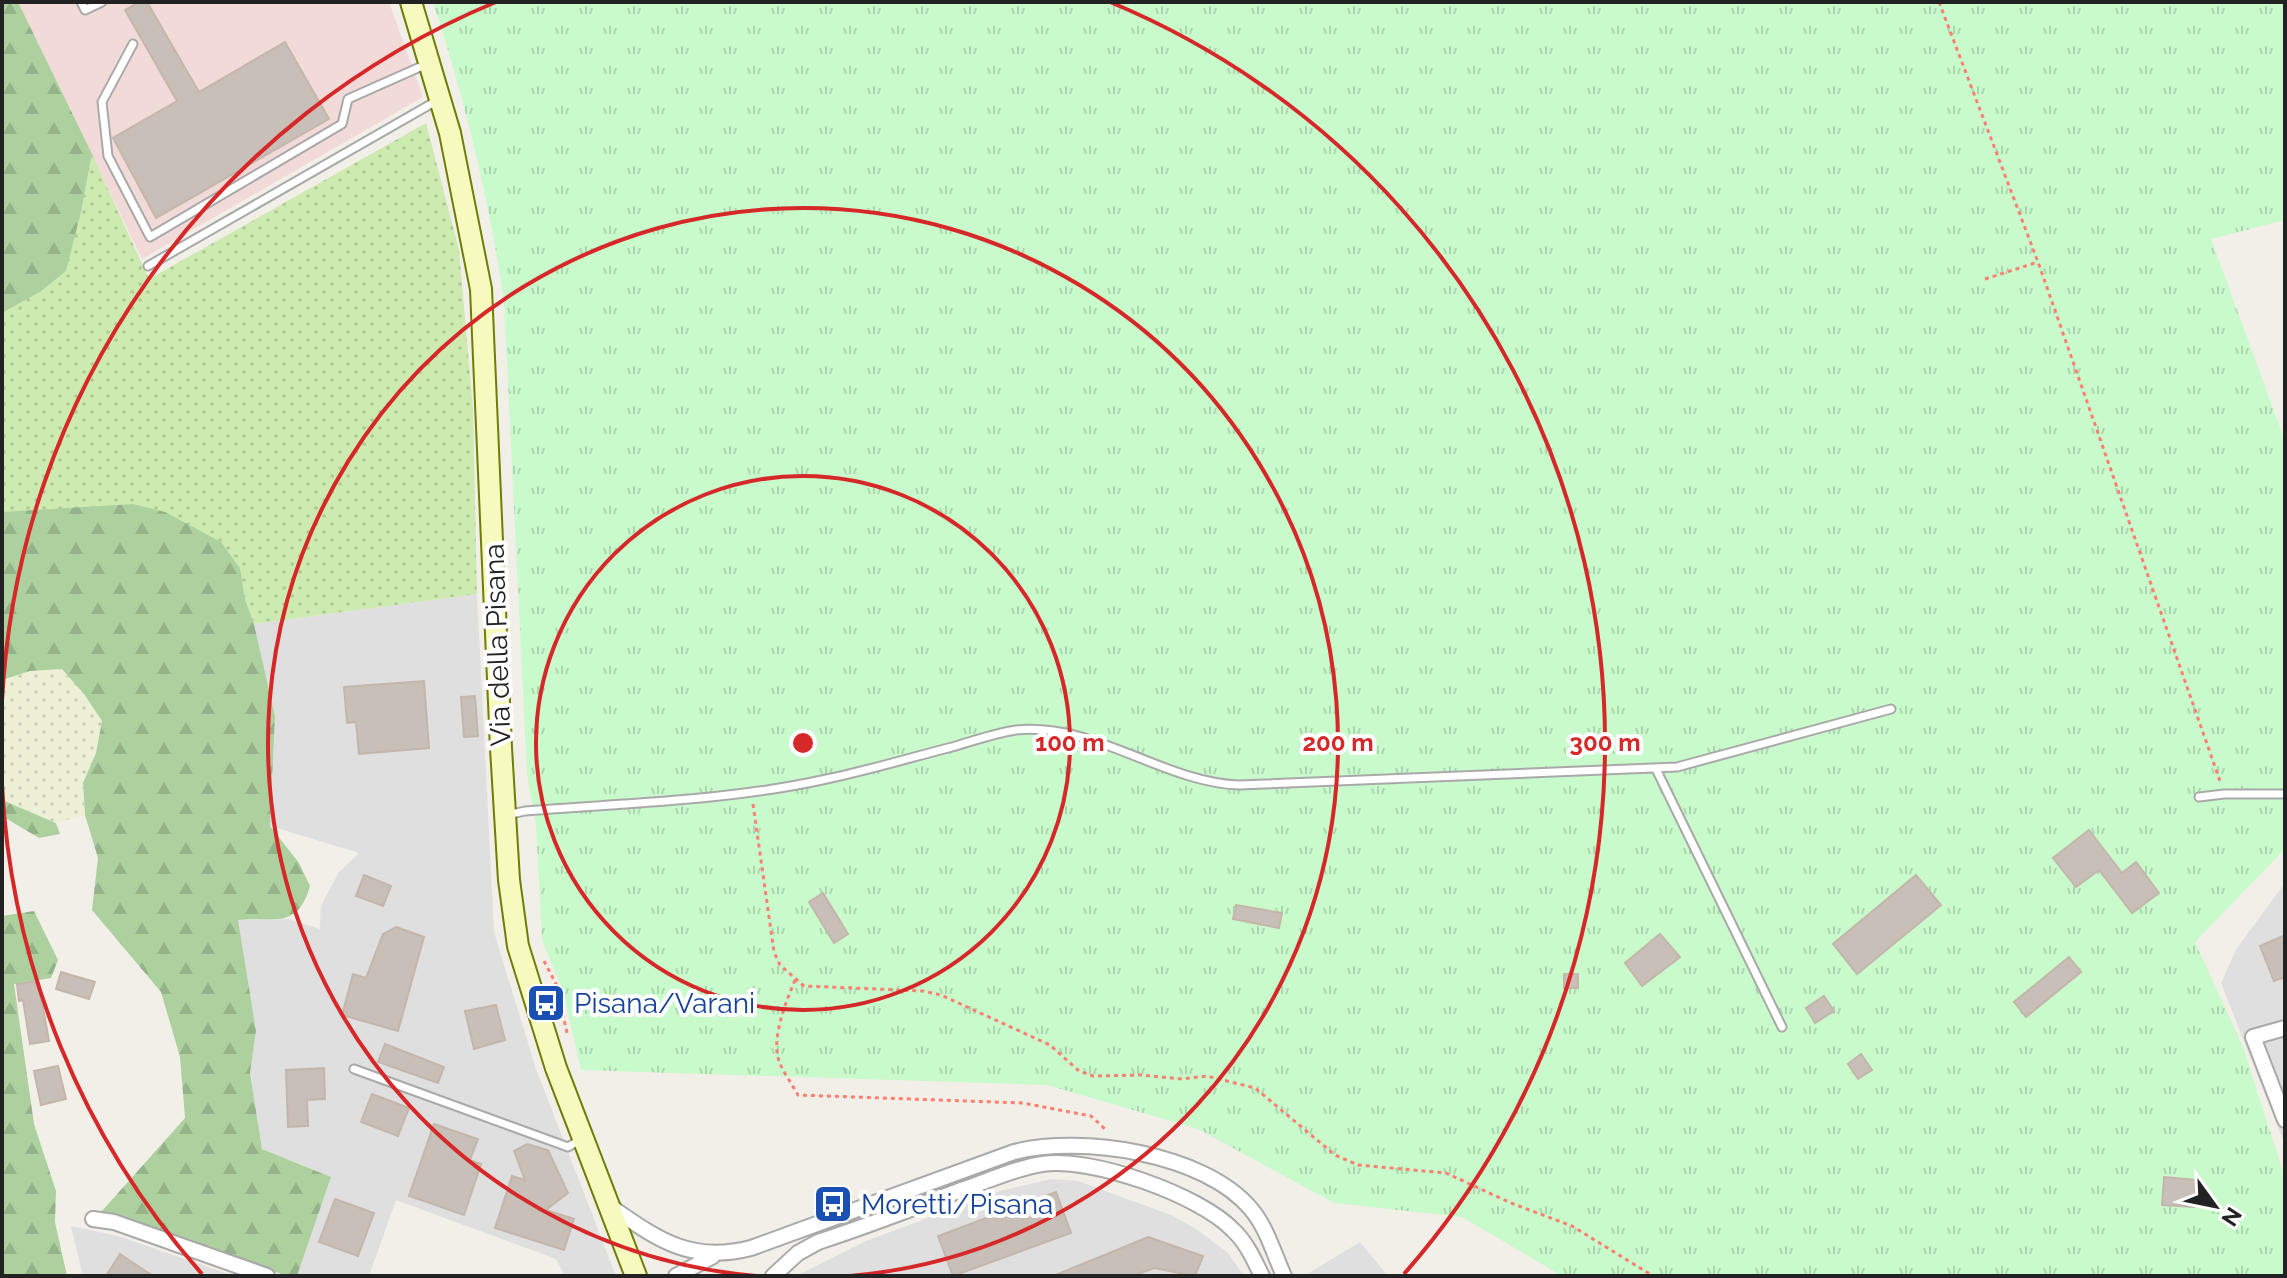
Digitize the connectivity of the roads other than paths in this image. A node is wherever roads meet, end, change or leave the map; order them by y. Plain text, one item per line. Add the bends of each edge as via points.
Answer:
1 (81, 2) edge
2 (102, 2) edge
3 (411, 2) edge
4 (133, 44) dead end
5 (431, 62) junction
6 (441, 98) junction
7 (148, 266) dead end
8 (1891, 709) dead end
9 (1656, 769) junction
10 (2285, 794) edge
11 (2199, 797) dead end
12 (505, 815) junction
13 (1782, 1027) dead end
14 (2285, 1028) edge
15 (354, 1069) dead end
16 (2285, 1120) edge
17 (582, 1139) junction
18 (1126, 1176) junction
19 (608, 1205) junction
20 (1258, 1218) junction
21 (93, 1219) dead end
22 (717, 1254) junction
23 (267, 1276) edge
24 (636, 1276) edge
25 (676, 1276) edge
26 (773, 1276) edge
27 (1262, 1276) edge
28 (1284, 1276) edge

1 - 2 lane via 85,10
3 - 5 main road, Via della Pisana
4 - 5 lane via 102,102 108,156 150,237 342,124 348,99
5 - 6 main road, Via della Pisana
6 - 7 lane
6 - 12 main road, Via della Pisana via 483,306
8 - 9 lane
9 - 12 lane via 1219,784 1078,737 1017,730 823,780 752,792
9 - 13 lane
10 - 11 lane
12 - 17 main road, Via della Pisana via 518,946
14 - 16 street via 2253,1037
15 - 17 lane via 568,1147
17 - 19 main road, Via della Pisana
18 - 20 street via 1144,1165 1166,1169 1203,1184
18 - 26 street via 1064,1163 1034,1165 813,1244
18 - 27 street via 1211,1211 1242,1239
19 - 22 street via 661,1240 692,1252
19 - 24 main road, Via della Pisana
20 - 22 street via 1230,1190 1196,1170 1158,1157 1056,1145 1014,1152 751,1248
20 - 28 street
21 - 23 street
22 - 25 street

